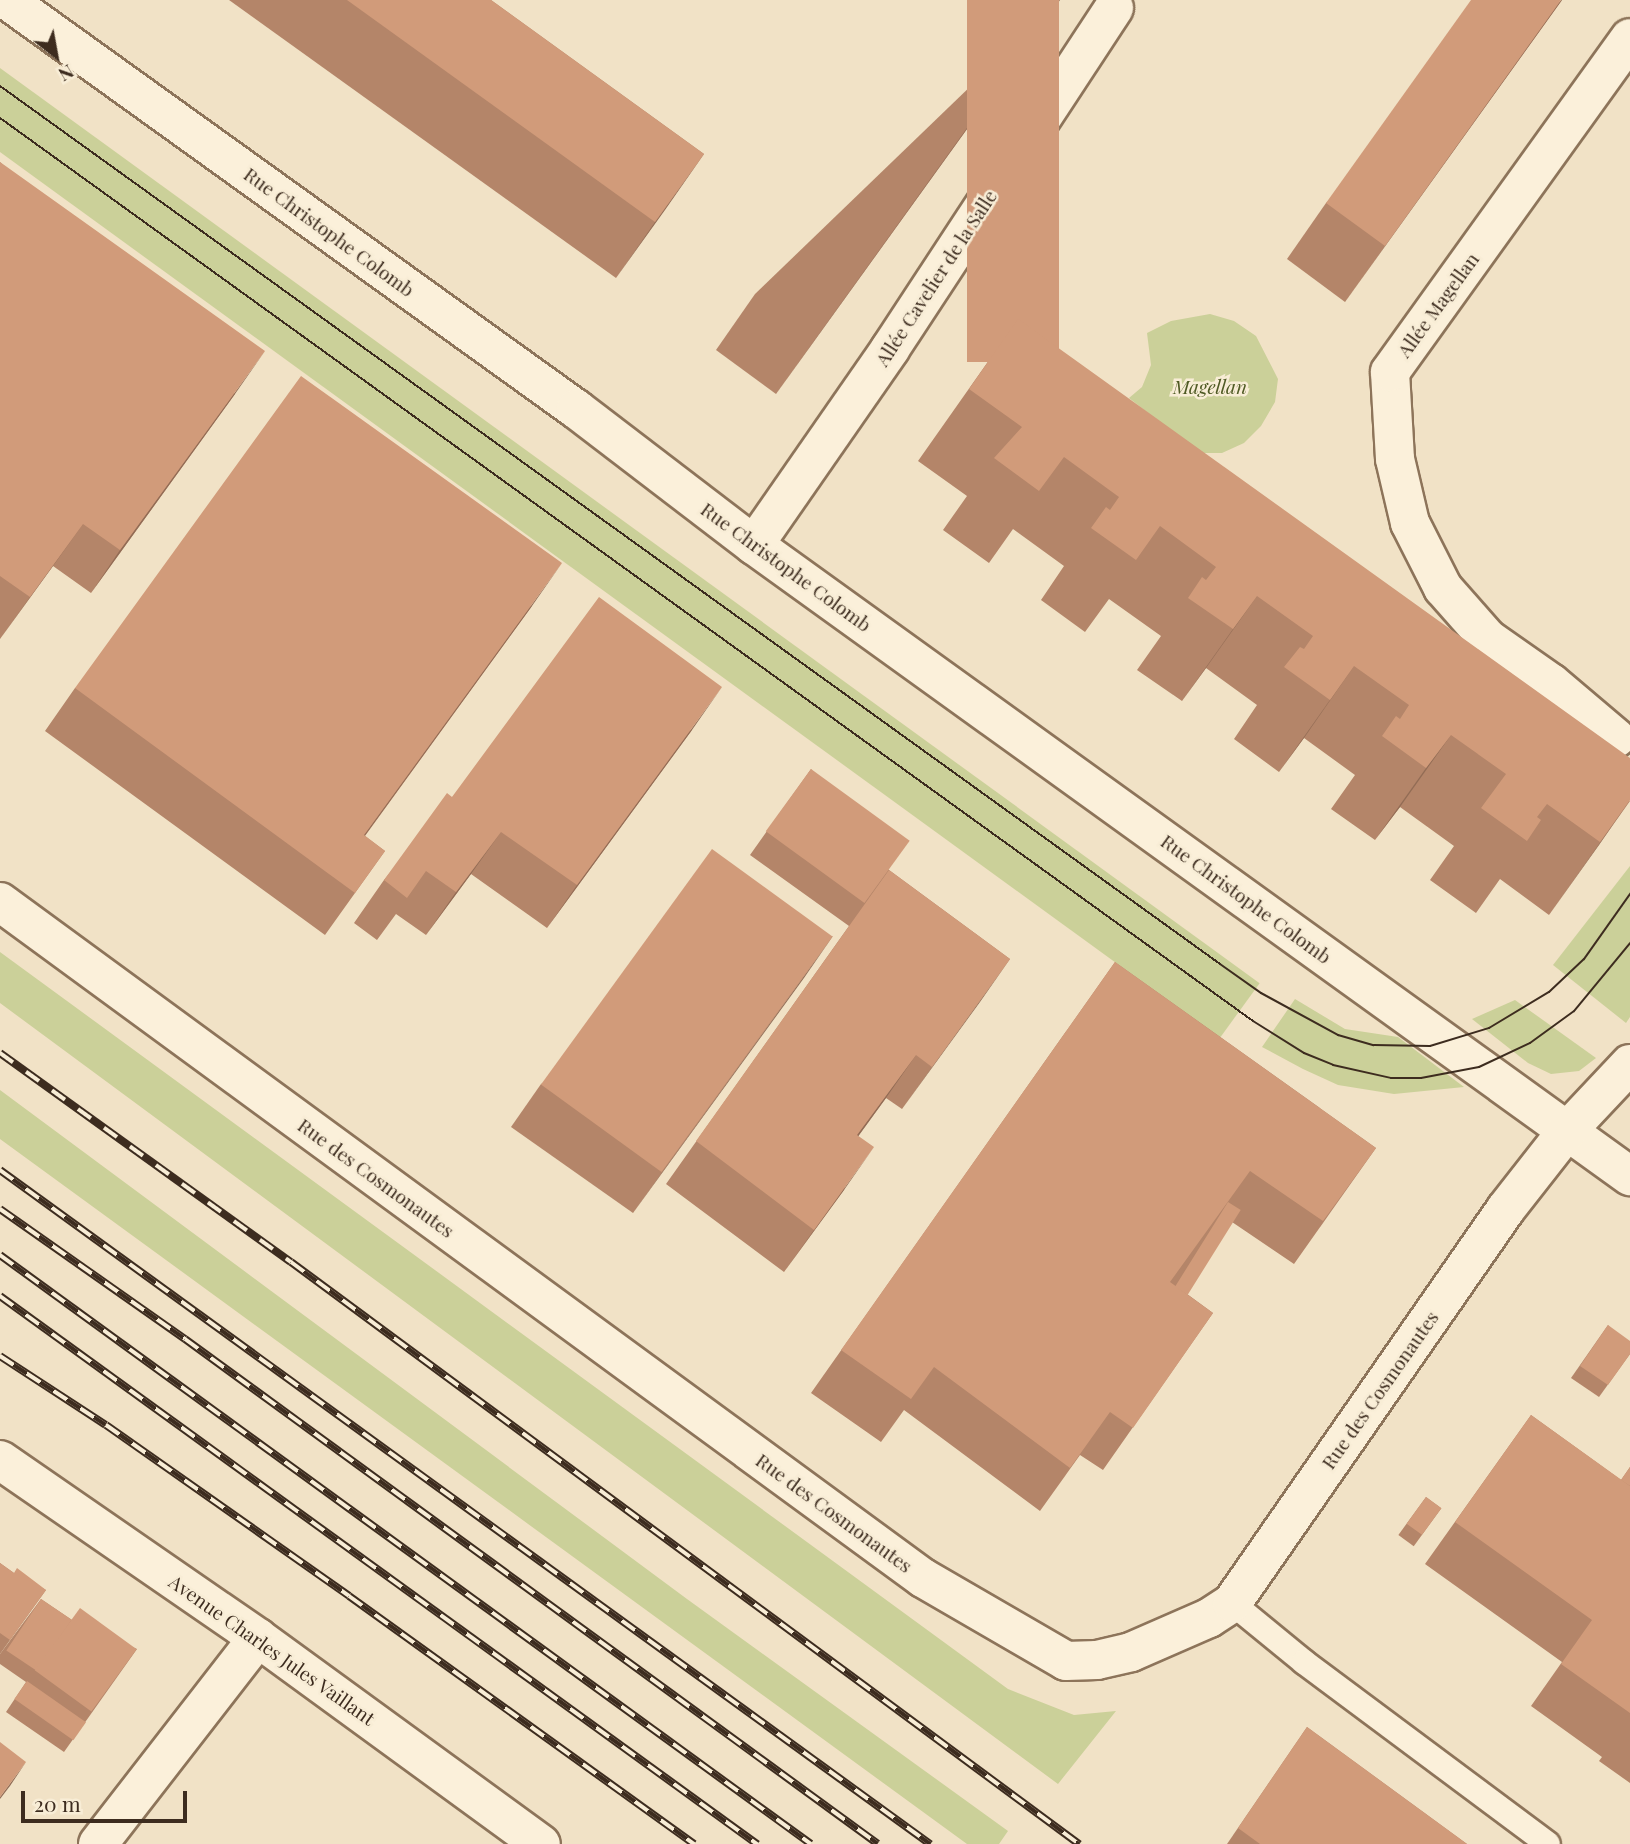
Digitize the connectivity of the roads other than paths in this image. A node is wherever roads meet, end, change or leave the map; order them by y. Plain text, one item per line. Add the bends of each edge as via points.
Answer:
1 (7, 0) edge
2 (1114, 8) dead end
3 (1630, 38) edge
4 (754, 545) junction
5 (1623, 728) edge
6 (1608, 775) edge
7 (0, 902) edge
8 (1630, 1064) edge
9 (1567, 1131) junction
10 (1630, 1176) edge
11 (0, 1460) edge
12 (1232, 1603) junction
13 (258, 1638) junction
14 (98, 1844) edge
15 (541, 1844) edge
16 (1548, 1844) edge

1 - 4 street, Rue Christophe Colomb via 576,410
2 - 4 street, Allée Cavelier de la Salle via 890,349
3 - 5 street, Allée Magellan via 1390,372 1395,459 1410,523 1443,588 1488,639
4 - 9 street, Rue Christophe Colomb
5 - 6 street, Allée Magellan
7 - 12 street, Rue des Cosmonautes via 923,1578 1066,1661 1131,1652
8 - 9 street, Rue des Cosmonautes
9 - 10 street, Rue Christophe Colomb
9 - 12 street, Rue des Cosmonautes via 1505,1210
11 - 13 street, Avenue Charles Jules Vaillant
12 - 16 lane
13 - 14 street
13 - 15 street, Avenue Charles Jules Vaillant

